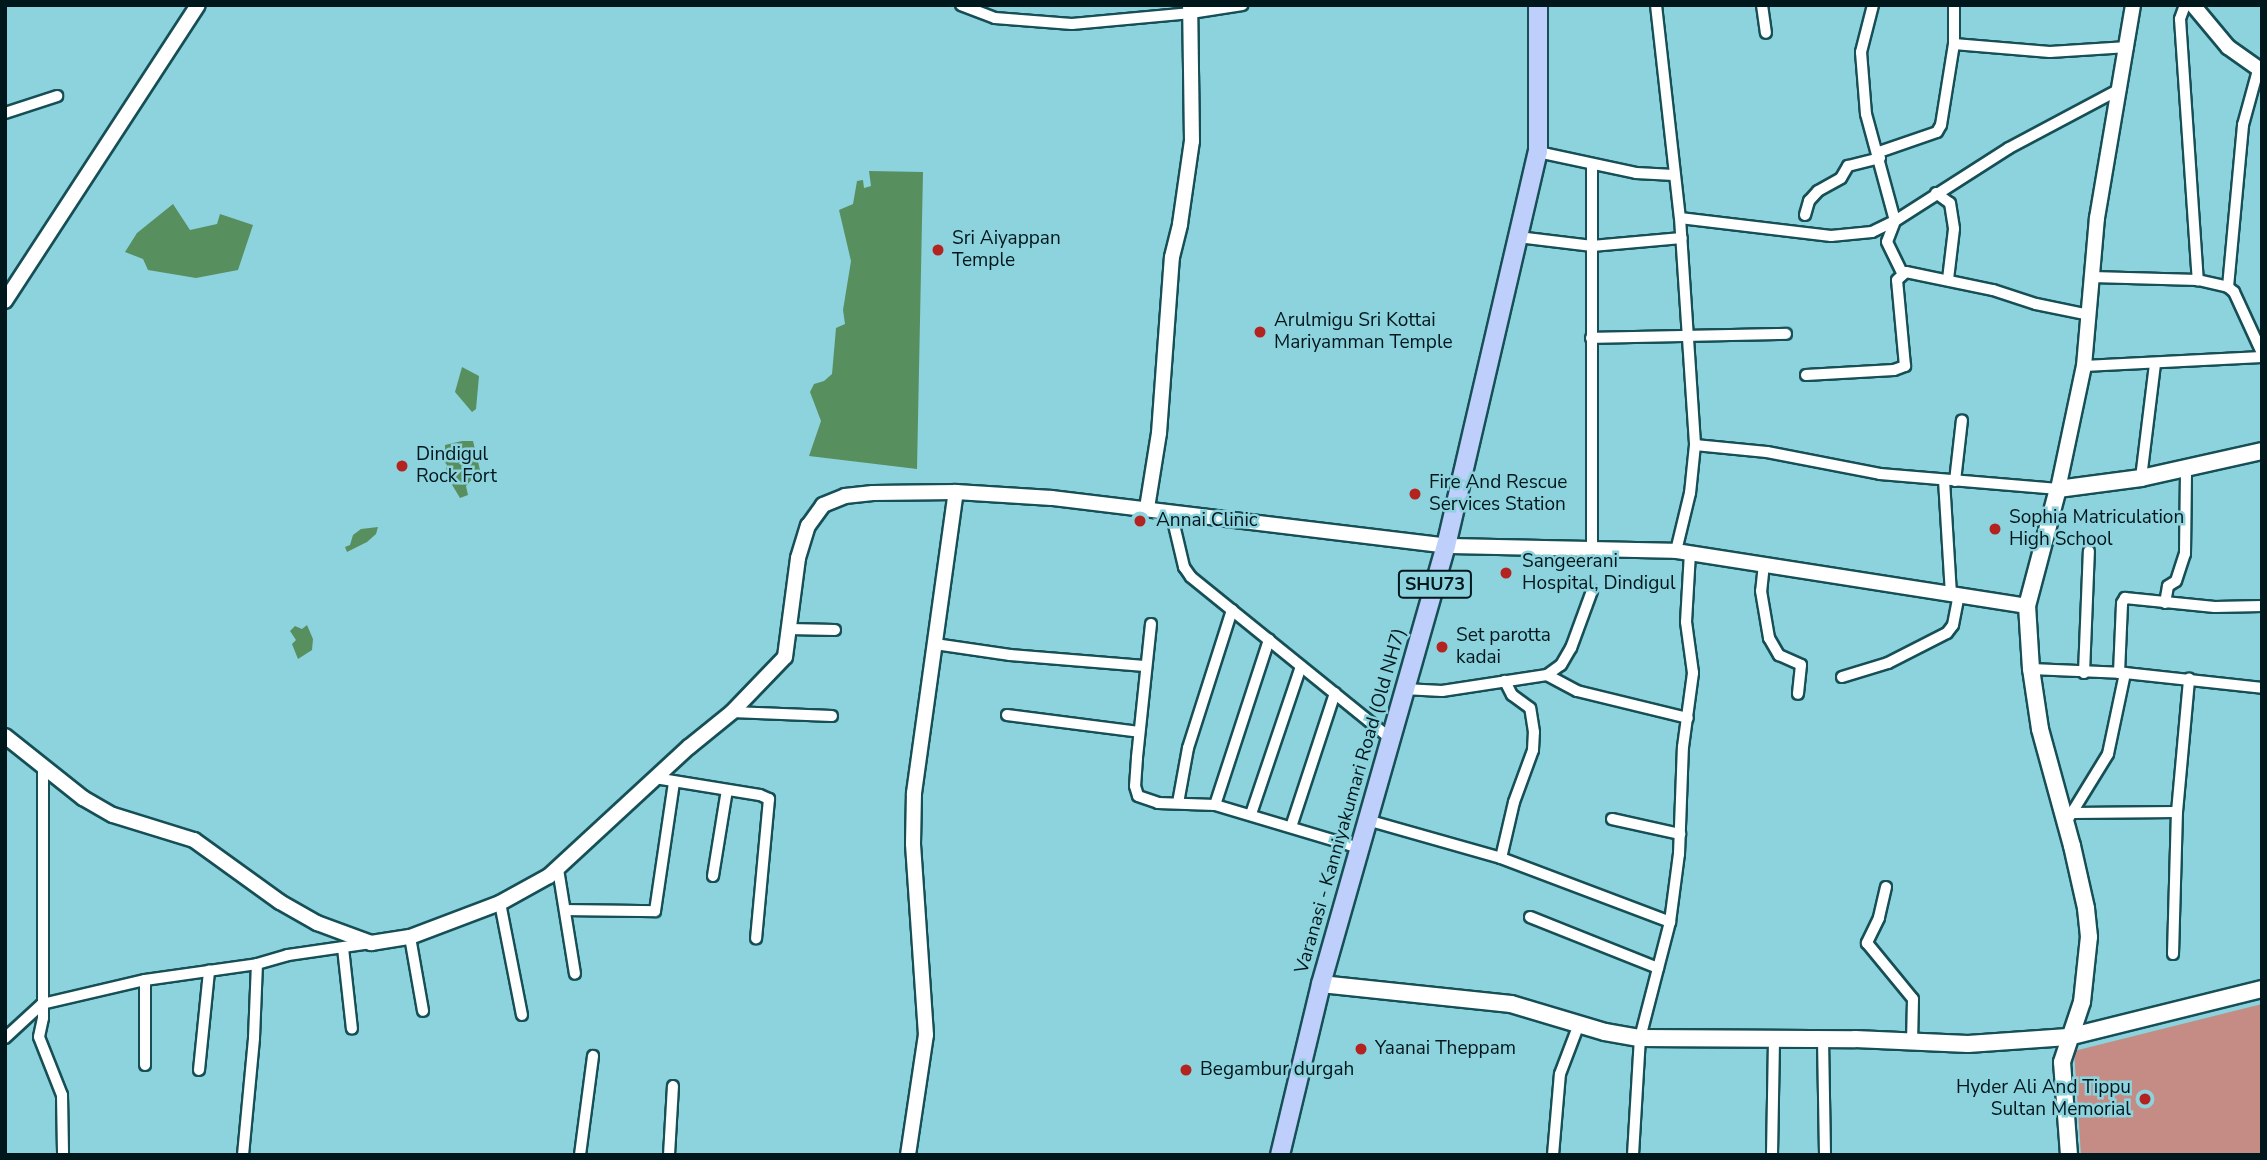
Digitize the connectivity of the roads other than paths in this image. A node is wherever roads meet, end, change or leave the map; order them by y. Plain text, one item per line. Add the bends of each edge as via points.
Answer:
1 (198, 5) edge
2 (961, 5) edge
3 (1242, 5) edge
4 (1538, 5) edge
5 (1657, 5) edge
6 (1762, 5) edge
7 (1872, 5) edge
8 (1954, 5) edge
9 (2133, 5) edge
10 (2185, 5) edge
11 (2193, 5) edge
12 (1191, 9) edge
13 (1766, 33) dead end
14 (1954, 44) junction
15 (2128, 47) junction
16 (2260, 71) edge
17 (2120, 89) junction
18 (57, 96) dead end
19 (5, 113) edge
20 (1538, 152) junction
21 (1879, 155) junction
22 (1592, 164) junction
23 (1674, 175) junction
24 (1936, 193) junction
25 (1805, 215) dead end
26 (1680, 218) junction
27 (1895, 221) junction
28 (1518, 237) junction
29 (1682, 238) junction
30 (1592, 246) junction
31 (1902, 273) junction
32 (2092, 277) junction
33 (1948, 279) junction
34 (2198, 280) junction
35 (2228, 286) junction
36 (5, 300) edge
37 (2089, 315) junction
38 (1786, 334) dead end
39 (1591, 338) junction
40 (1687, 338) junction
41 (2262, 355) edge
42 (2155, 364) junction
43 (2084, 366) junction
44 (1806, 375) dead end
45 (1962, 421) dead end
46 (1695, 445) junction
47 (2262, 451) edge
48 (2186, 468) junction
49 (2141, 478) junction
50 (1949, 481) junction
51 (2059, 489) junction
52 (956, 492) junction
53 (1147, 508) junction
54 (1171, 512) junction
55 (1446, 547) junction
56 (1592, 551) junction
57 (1683, 551) junction
58 (2089, 551) dead end
59 (1764, 564) junction
60 (1592, 591) dead end
61 (1955, 595) junction
62 (2165, 603) junction
63 (2027, 606) junction
64 (2262, 606) edge
65 (1232, 610) junction
66 (1151, 624) dead end
67 (789, 629) junction
68 (835, 629) dead end
69 (1269, 640) junction
70 (935, 645) junction
71 (1145, 666) junction
72 (1301, 666) junction
73 (2031, 670) junction
74 (2084, 673) junction
75 (2122, 673) junction
76 (1547, 675) junction
77 (1842, 677) dead end
78 (2189, 679) junction
79 (1505, 681) junction
80 (2262, 688) edge
81 (1405, 689) junction
82 (1335, 693) junction
83 (1798, 694) dead end
84 (732, 712) junction
85 (1007, 715) dead end
86 (832, 716) dead end
87 (1688, 718) junction
88 (1139, 732) junction
89 (5, 736) edge
90 (1390, 738) junction
91 (43, 767) junction
92 (655, 778) junction
93 (674, 782) junction
94 (727, 790) junction
95 (1178, 803) junction
96 (1215, 805) junction
97 (2177, 812) junction
98 (1251, 814) junction
99 (1612, 819) dead end
100 (2069, 819) junction
101 (1367, 820) junction
102 (1291, 827) junction
103 (1680, 834) junction
104 (1359, 848) junction
105 (1501, 858) junction
106 (558, 869) junction
107 (713, 876) dead end
108 (1886, 887) dead end
109 (500, 903) junction
110 (567, 910) junction
111 (1530, 916) dead end
112 (1670, 922) junction
113 (410, 937) junction
114 (757, 938) dead end
115 (371, 943) junction
116 (343, 948) junction
117 (2173, 954) dead end
118 (257, 964) junction
119 (1658, 968) junction
120 (209, 971) junction
121 (575, 974) dead end
122 (145, 980) junction
123 (1321, 984) junction
124 (2262, 989) edge
125 (41, 1004) junction
126 (423, 1011) dead end
127 (522, 1015) dead end
128 (1579, 1024) junction
129 (352, 1029) dead end
130 (5, 1038) edge
131 (1640, 1038) junction
132 (2068, 1038) junction
133 (1823, 1040) junction
134 (1774, 1041) junction
135 (1912, 1044) junction
136 (593, 1056) dead end
137 (145, 1065) dead end
138 (199, 1070) dead end
139 (673, 1086) dead end
140 (63, 1155) edge
141 (243, 1155) edge
142 (580, 1155) edge
143 (669, 1155) edge
144 (908, 1155) edge
145 (1280, 1155) edge
146 (1553, 1155) edge
147 (1633, 1155) edge
148 (1772, 1155) edge
149 (1825, 1155) edge
150 (2069, 1155) edge

1 - 36 street
2 - 12 street via 995,18 1072,24
3 - 12 street
4 - 20 main road, Varanasi - Kanniyakumari Road (Old NH7) / SHU73
5 - 23 street
6 - 13 street
7 - 21 street via 1861,52 1866,114
8 - 14 street
9 - 15 street
10 - 34 street via 2180,19
11 - 16 street via 2228,47
12 - 53 street via 1192,141 1172,257 1158,433
14 - 15 street via 2050,52
14 - 21 street via 1937,132
15 - 17 street
16 - 35 street via 2243,125
17 - 24 street
17 - 32 street via 2097,218
18 - 19 street
20 - 22 street
20 - 28 main road, Varanasi - Kanniyakumari Road (Old NH7) / SHU73
21 - 25 street via 1847,166 1841,178 1818,191
21 - 27 street
22 - 23 street
22 - 30 street
23 - 26 street
24 - 27 street
24 - 33 street via 1950,203 1954,229
26 - 27 street via 1831,236 1872,232
26 - 29 street
27 - 31 street via 1887,242
28 - 30 street
28 - 55 main road, Varanasi - Kanniyakumari Road (Old NH7) / SHU73
29 - 30 street
29 - 40 street
30 - 39 street
31 - 33 street
31 - 44 street via 1897,280 1905,366
32 - 34 street
32 - 37 street
33 - 37 street
34 - 35 street
35 - 41 street
37 - 43 street
38 - 40 street
39 - 40 street
39 - 56 street
40 - 46 street
41 - 42 street
42 - 43 street
42 - 49 street
43 - 51 street
45 - 50 street
46 - 50 street
46 - 57 street
47 - 48 main road
48 - 49 main road
48 - 62 street via 2185,554 2176,581 2168,586
49 - 51 main road
50 - 51 street
50 - 61 street
51 - 63 main road
52 - 53 street
52 - 67 street via 873,493 845,496 823,505 808,526 798,558
52 - 70 street
53 - 54 street
54 - 55 street
54 - 65 street via 1184,567
55 - 56 street
55 - 81 main road, Varanasi - Kanniyakumari Road (Old NH7) / SHU73
56 - 57 street
57 - 59 street
57 - 87 street via 1693,673
58 - 74 street
59 - 61 street
59 - 83 street via 1762,591 1769,638 1779,655 1801,665
60 - 76 street via 1562,665
61 - 63 street
61 - 77 street via 1953,625 1947,634 1888,663
62 - 64 street
62 - 75 street via 2123,600
63 - 73 main road
65 - 69 street
65 - 95 street via 1188,748
66 - 71 street
67 - 68 street
67 - 84 street via 785,657
69 - 72 street
69 - 96 street
70 - 71 street
70 - 144 street via 914,793 926,1035
71 - 88 street
72 - 82 street
72 - 98 street
73 - 74 street
73 - 100 main road via 2040,729
74 - 75 street
75 - 78 street
75 - 100 street via 2108,754
76 - 79 street
76 - 87 street via 1577,691
78 - 80 street
78 - 97 street
79 - 81 street via 1443,691
79 - 105 street via 1512,695 1530,708 1534,732 1533,750
81 - 90 main road, Varanasi - Kanniyakumari Road (Old NH7) / SHU73
82 - 90 street
82 - 102 street
84 - 86 street
84 - 92 street
85 - 88 street
87 - 103 street
88 - 95 street via 1138,796
89 - 91 street
90 - 101 main road, Varanasi - Kanniyakumari Road (Old NH7) / SHU73
91 - 115 street via 83,798 113,814 194,840 280,902 317,923
91 - 125 street
92 - 93 street
92 - 106 street
93 - 94 street
93 - 110 street via 655,911
94 - 107 street
94 - 114 street via 769,799
95 - 96 street
96 - 98 street
97 - 100 street
97 - 117 street
98 - 102 street
99 - 103 street
100 - 132 main road via 2089,937 2082,1002
101 - 104 main road, Varanasi - Kanniyakumari Road (Old NH7) / SHU73
101 - 105 street
102 - 104 street
103 - 112 street
104 - 123 main road, Varanasi - Kanniyakumari Road (Old NH7) / SHU73
105 - 112 street
106 - 109 street
106 - 110 street
108 - 135 street via 1880,918 1867,943 1913,999
109 - 113 street
109 - 127 street
110 - 121 street
111 - 119 street
112 - 119 street
113 - 115 street
113 - 126 street
115 - 116 street
116 - 118 street via 288,954
116 - 129 street
118 - 120 street
118 - 141 street
119 - 131 street
120 - 122 street
120 - 138 street
122 - 125 street
122 - 137 street
123 - 128 main road via 1511,1004
123 - 145 main road, Varanasi - Kanniyakumari Road (Old NH7) / SHU73
124 - 132 main road
125 - 130 street
125 - 140 street via 40,1043 62,1095
128 - 131 main road
128 - 146 street via 1560,1074
131 - 134 main road
131 - 147 street
132 - 135 main road
132 - 150 main road via 2062,1062
133 - 134 main road
133 - 135 main road
133 - 149 street
134 - 148 street
136 - 142 street
139 - 143 street

